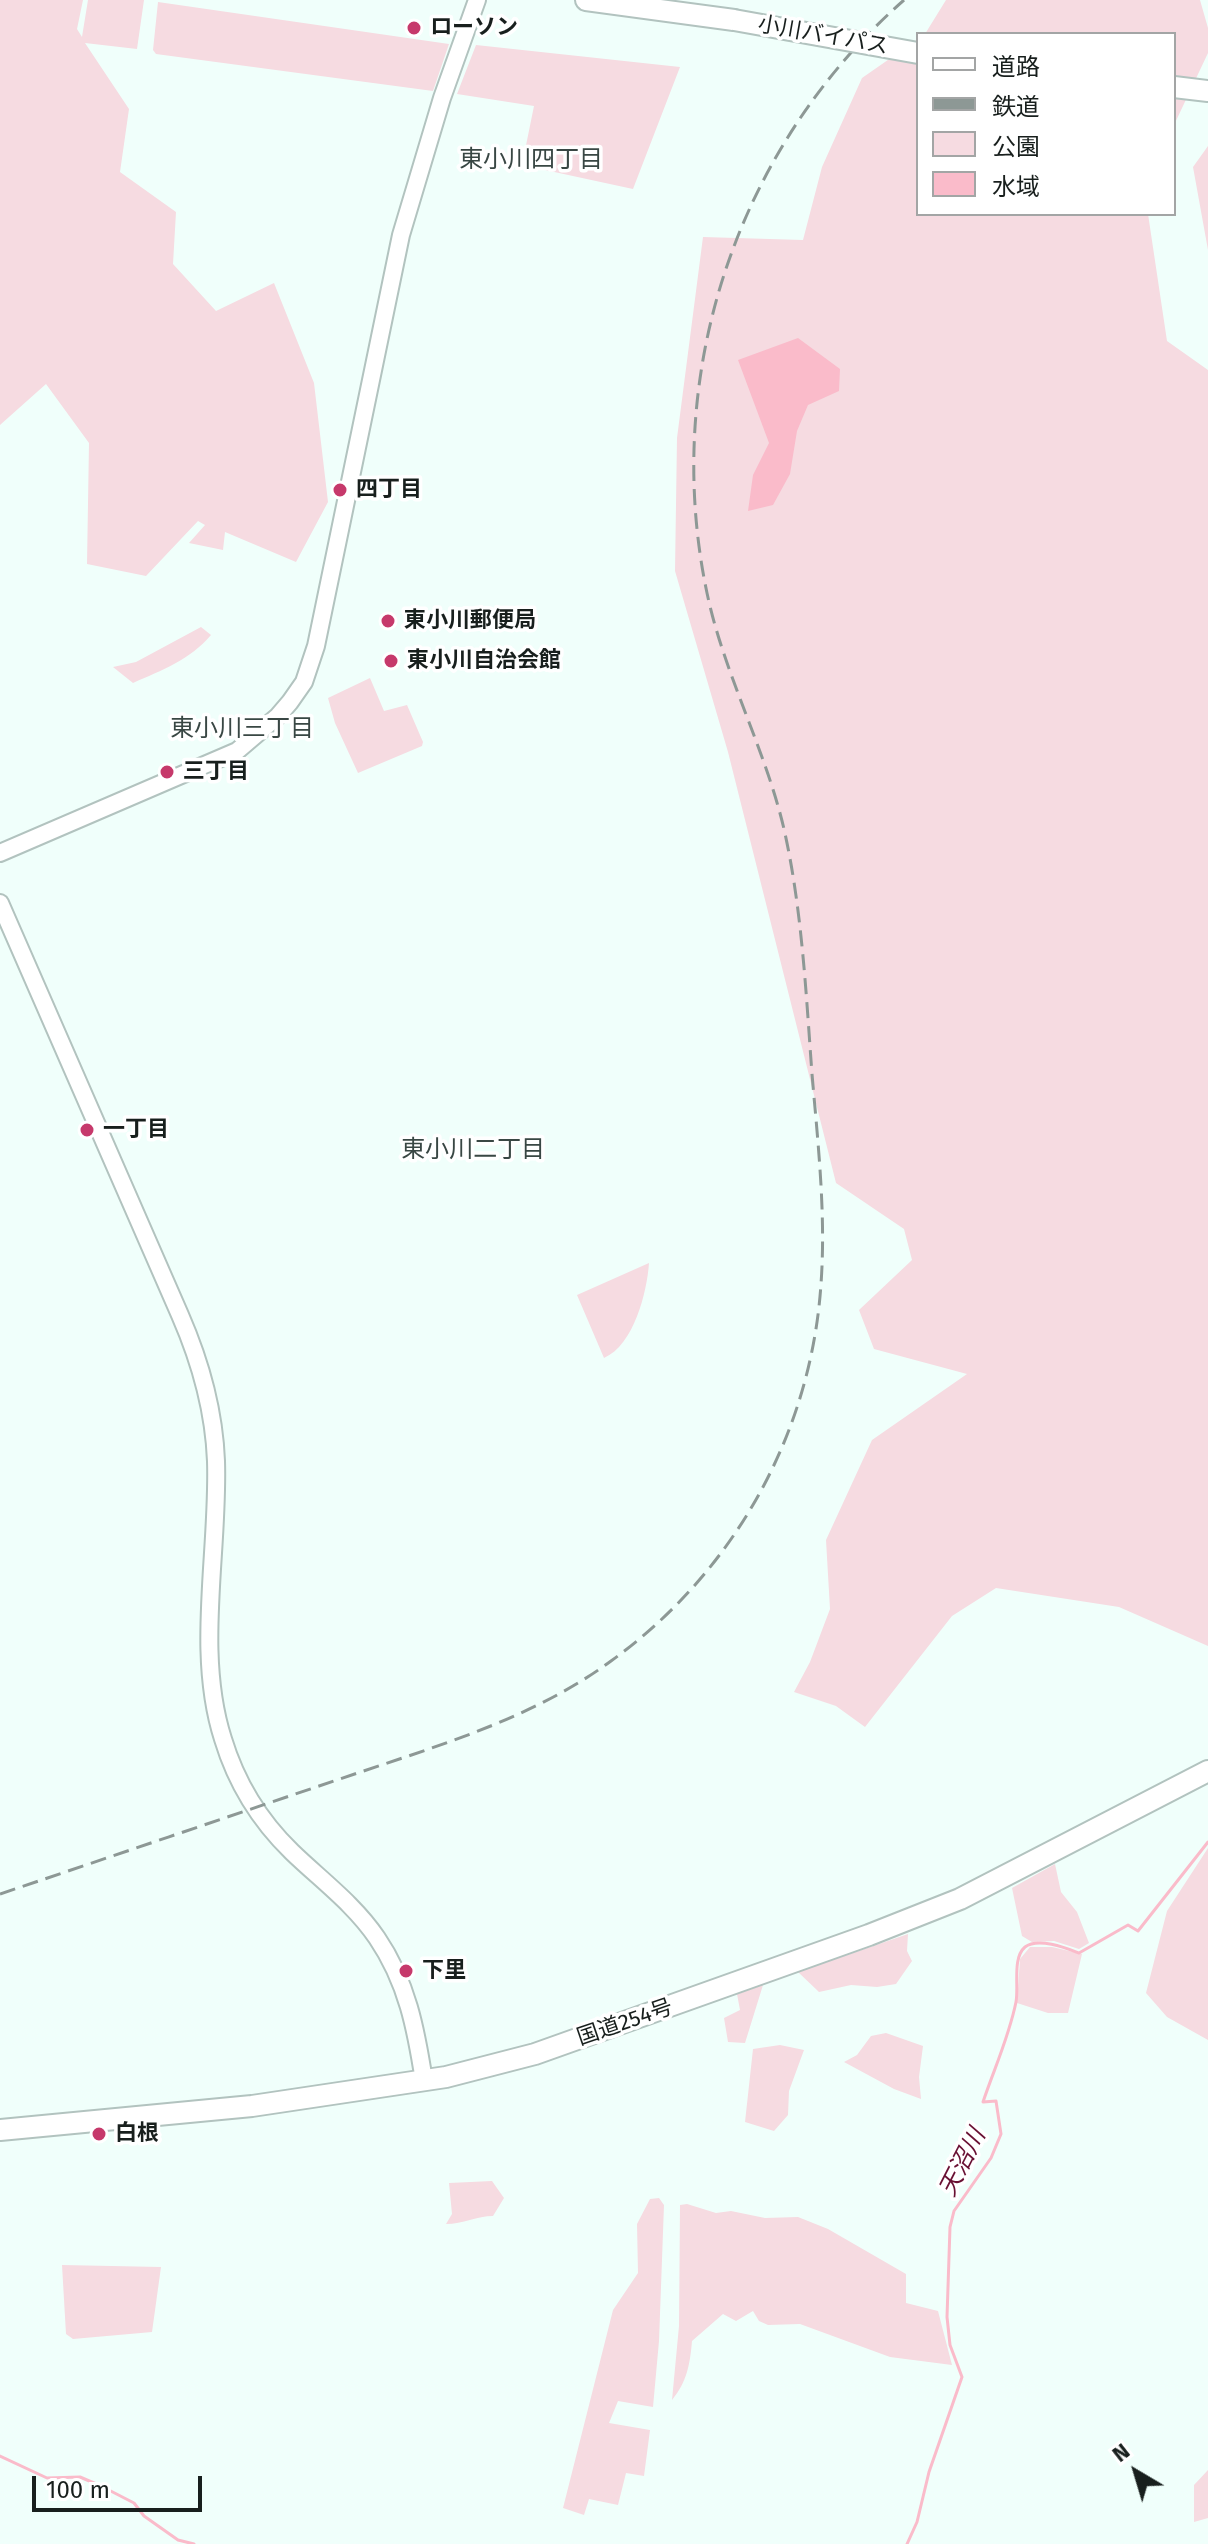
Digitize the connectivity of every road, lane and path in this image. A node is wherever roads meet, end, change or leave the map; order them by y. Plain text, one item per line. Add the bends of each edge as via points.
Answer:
1 (477, 0) edge
2 (586, 0) edge
3 (916, 53) edge
4 (1176, 87) edge
5 (1208, 91) edge
6 (0, 853) edge
7 (0, 903) edge
8 (1208, 1771) edge
9 (424, 2081) junction
10 (0, 2130) edge

1 - 6 street via 401,235 316,646 304,682 278,716 237,751
2 - 3 highway, 小川バイパス, bridge
4 - 5 highway
7 - 9 street via 204,1378 216,1465 210,1669 227,1752 270,1828 352,1907 387,1955 411,2010
8 - 9 highway, 国道254号 via 960,1899 869,1935 535,2054
9 - 10 highway, 国道254号 via 252,2106

